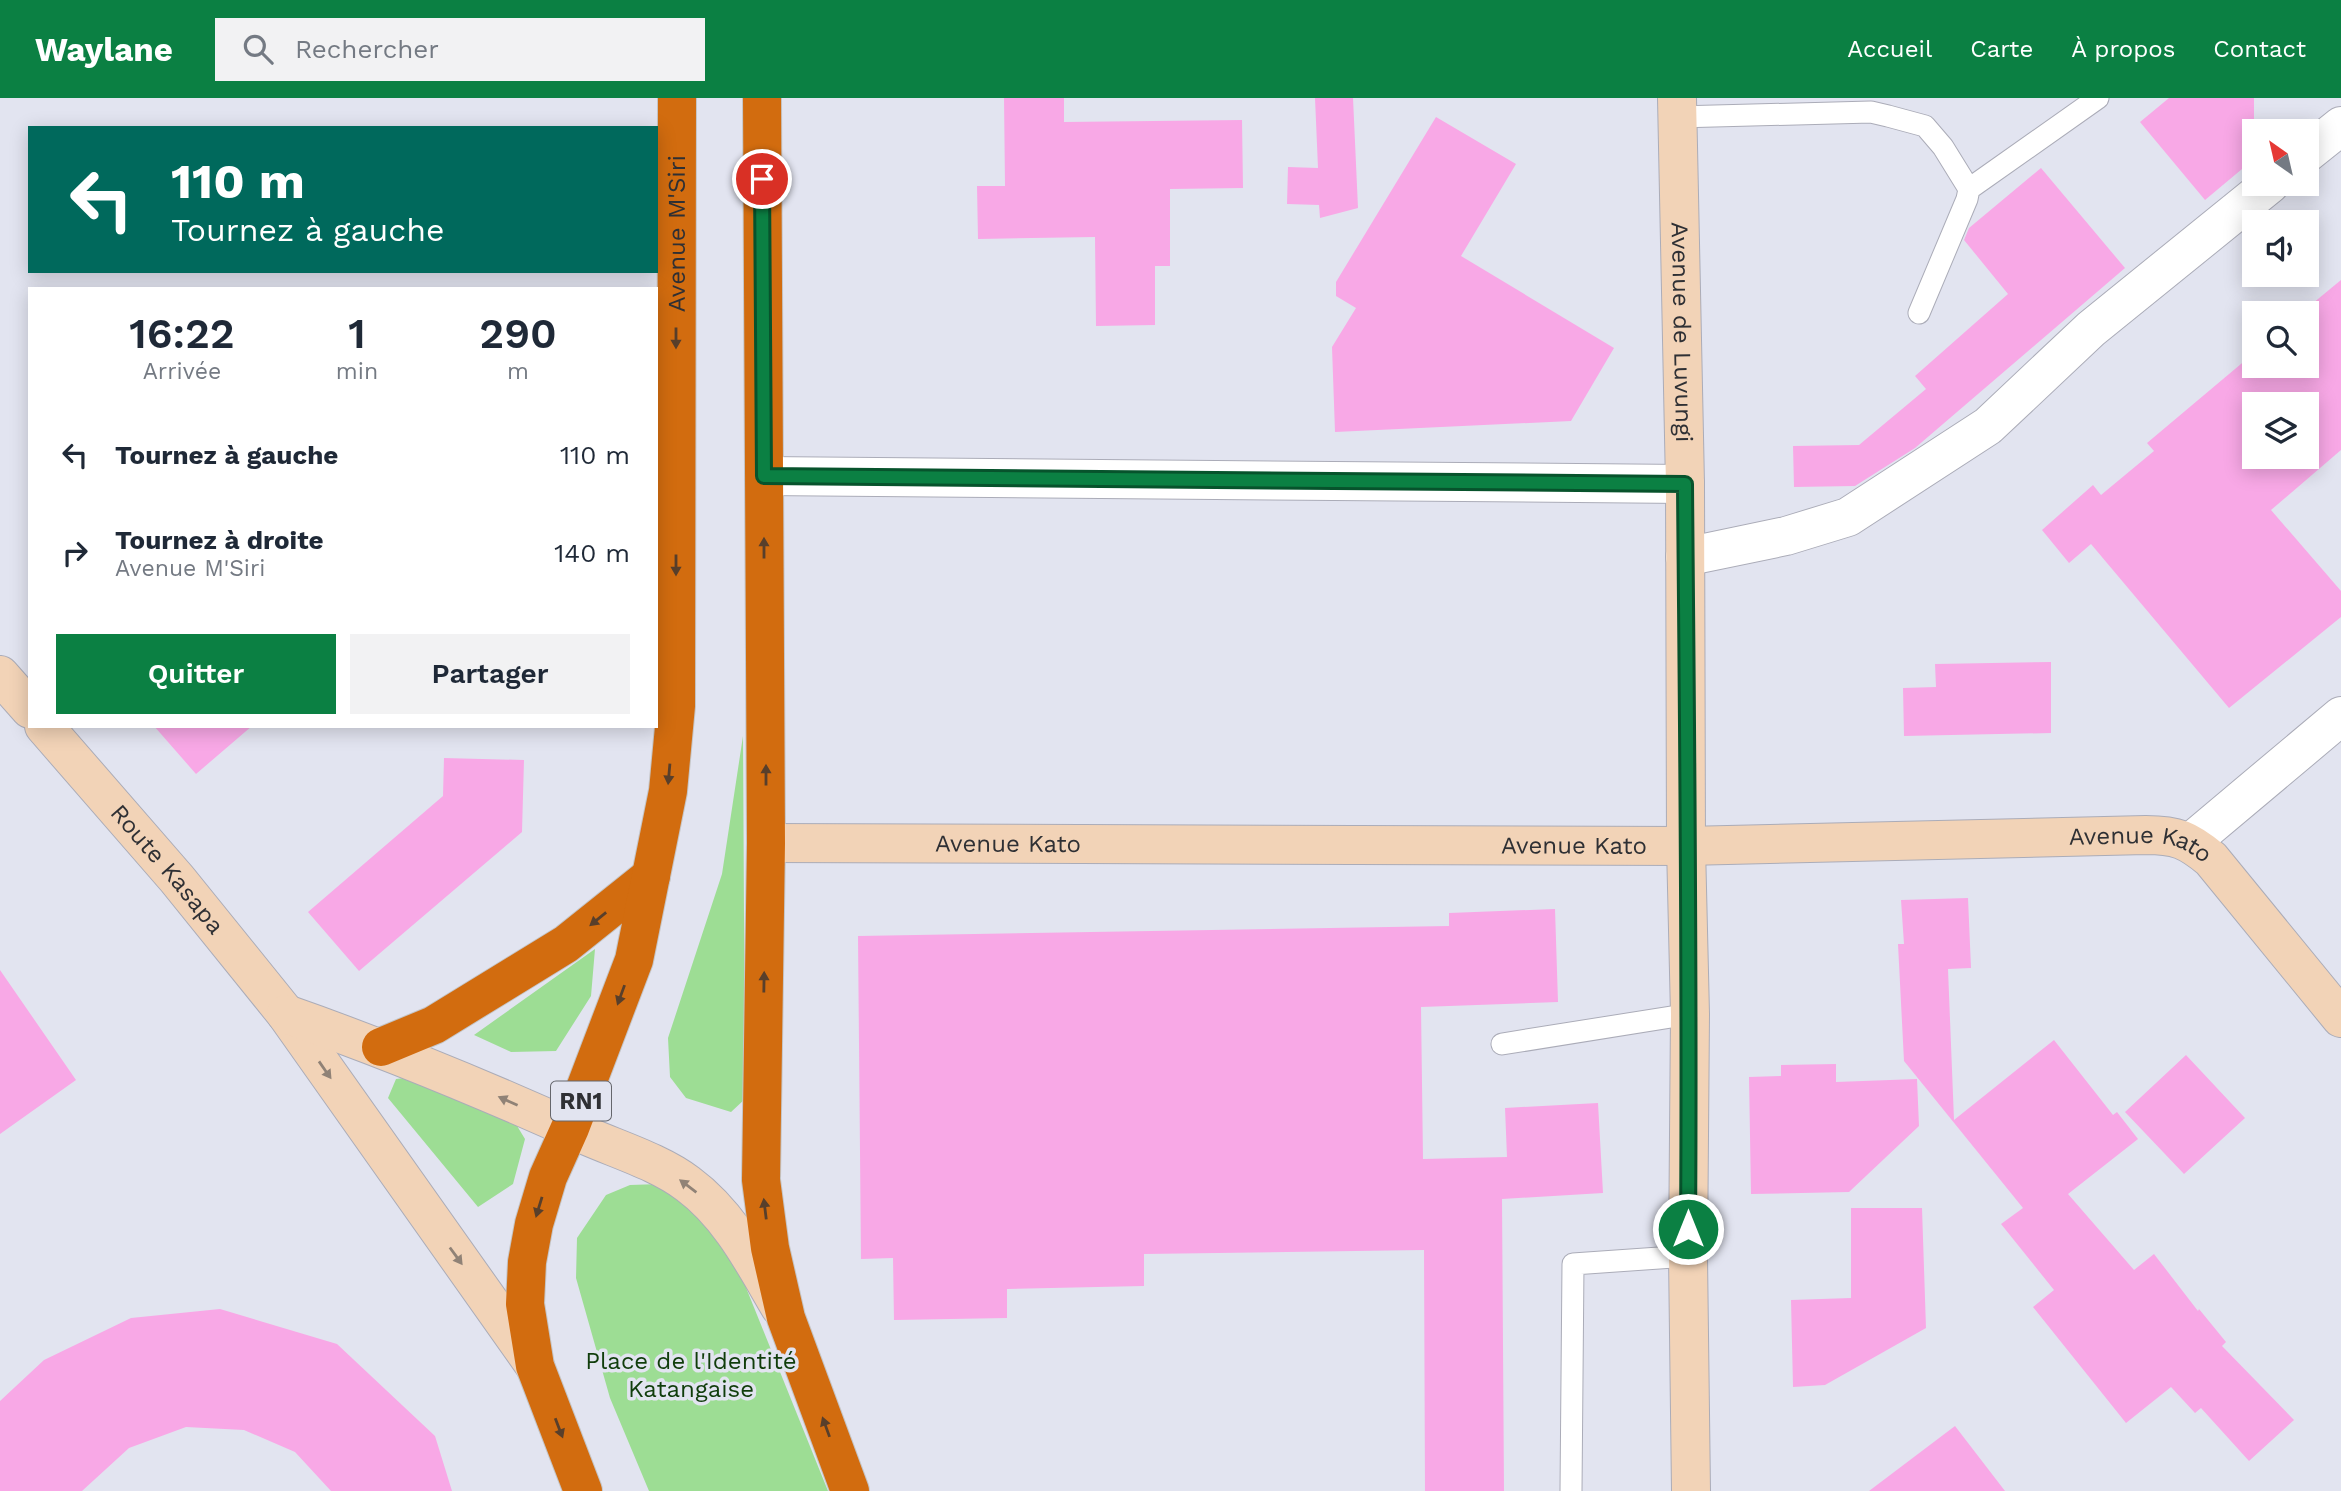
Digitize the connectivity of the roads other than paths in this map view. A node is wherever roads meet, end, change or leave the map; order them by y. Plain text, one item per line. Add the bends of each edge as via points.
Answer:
1 (677, 98) edge
2 (762, 98) edge
3 (2098, 98) edge
4 (1677, 107) edge
5 (2341, 126) edge
6 (2319, 144) edge
7 (1969, 188) junction
8 (2255, 196) edge
9 (1919, 313) dead end
10 (764, 476) junction
11 (1685, 484) junction
12 (1685, 556) junction
13 (0, 675) edge
14 (28, 707) edge
15 (2341, 716) edge
16 (46, 728) edge
17 (2191, 842) junction
18 (766, 843) junction
19 (1686, 846) junction
20 (651, 876) junction
21 (286, 1014) junction
22 (1690, 1014) junction
23 (2341, 1018) edge
24 (1502, 1044) dead end
25 (381, 1047) junction
26 (570, 1128) junction
27 (1688, 1255) junction
28 (786, 1318) junction
29 (536, 1366) junction
30 (583, 1491) edge
31 (850, 1491) edge
32 (1571, 1491) edge
33 (1691, 1491) edge

1 -> 20 highway, Avenue M'Siri / RN1 via 676,706 668,791
2 - 10 highway
3 - 7 lane
4 - 7 lane via 1871,112 1925,126
4 - 11 street, Avenue de Luvungi
5 - 6 street
7 - 9 lane
8 - 12 street via 2091,329 1988,426 1849,517 1786,536
10 - 11 street
18 -> 10 highway
11 - 12 street, Avenue de Luvungi
12 - 19 street, Avenue de Luvungi
13 - 14 street
15 - 17 street
16 - 21 street, Route Kasapa
17 - 19 street, Avenue Kato via 2176,836 2146,835
17 - 23 street, Avenue Kato via 2226,875
18 - 19 street, Avenue Kato
28 -> 18 highway via 761,1180
19 - 22 street, Avenue de Luvungi
20 -> 25 highway via 546,957 434,1025
20 -> 26 highway, RN1 via 634,960
21 - 25 street
21 -> 29 street
22 - 24 lane
22 - 27 street, Avenue de Luvungi
26 -> 25 street
28 -> 26 street via 743,1242 688,1183
26 -> 29 highway, RN1 via 548,1177 527,1262 525,1304
27 - 32 lane via 1573,1264
27 - 33 street, Avenue de Luvungi
31 -> 28 highway
29 -> 30 highway, RN1

